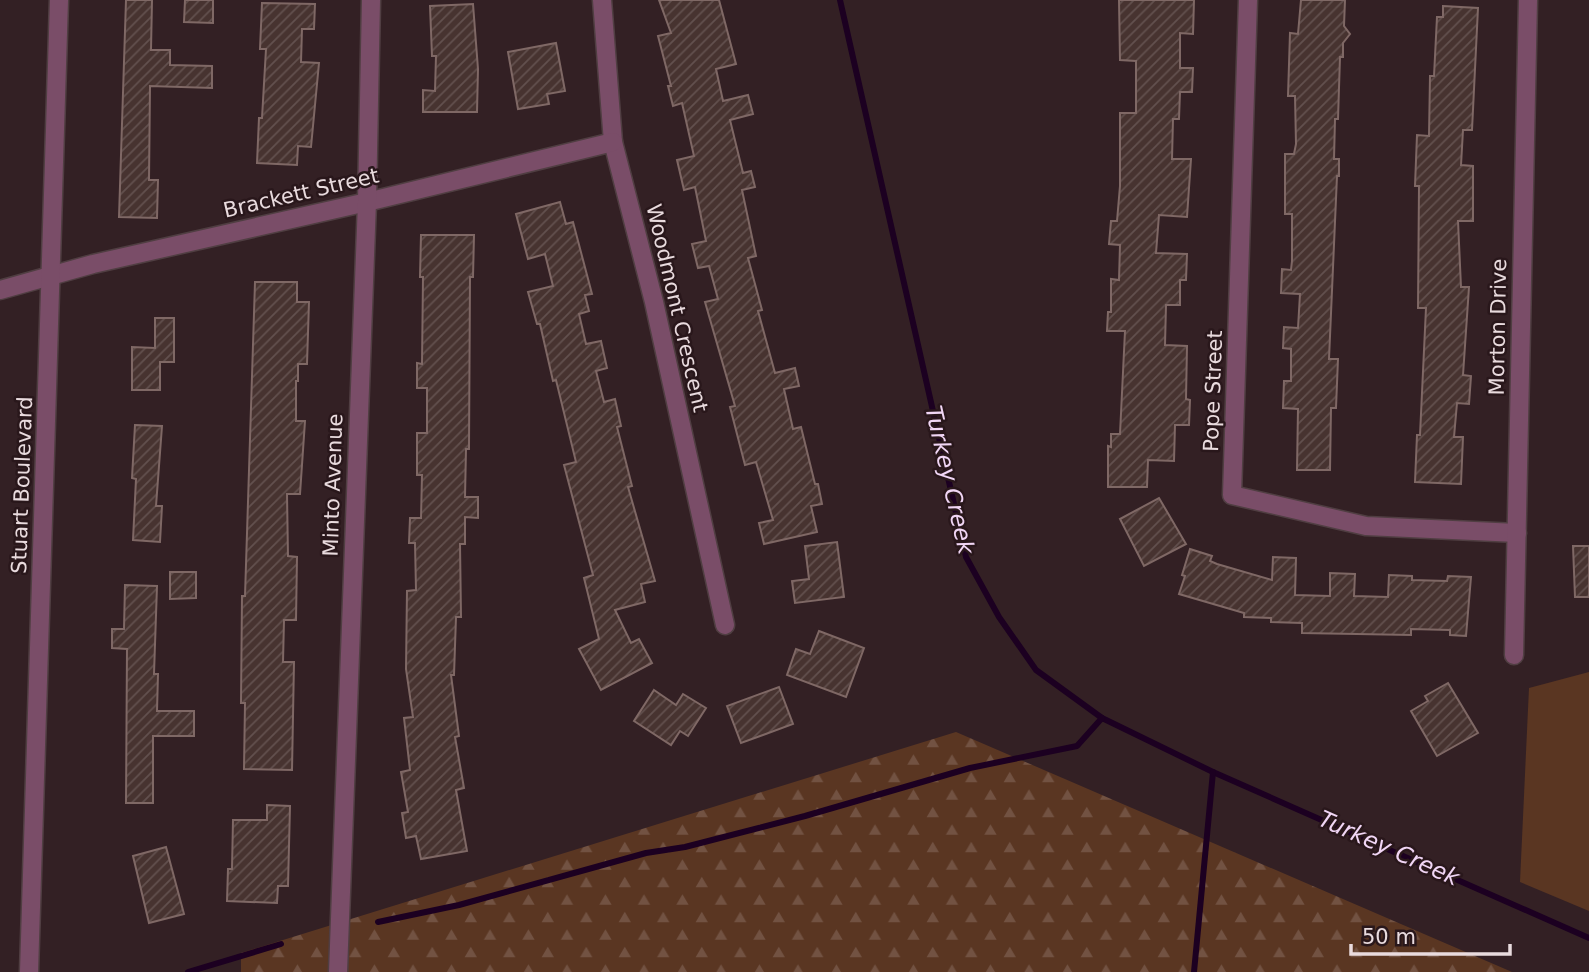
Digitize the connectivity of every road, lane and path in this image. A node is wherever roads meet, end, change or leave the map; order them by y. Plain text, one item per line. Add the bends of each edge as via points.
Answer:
1 (59, 0) edge
2 (371, 0) edge
3 (602, 0) edge
4 (1248, 0) edge
5 (1528, 0) edge
6 (612, 142) junction
7 (367, 202) junction
8 (52, 275) junction
9 (0, 290) edge
10 (1517, 533) junction
11 (725, 625) dead end
12 (1514, 655) dead end
13 (29, 972) edge
14 (338, 972) edge

1 - 8 street, Stuart Boulevard
2 - 7 street, Minto Avenue
3 - 6 street, Woodmont Crescent
4 - 10 street, Pope Street via 1232,495 1366,526
5 - 10 street, Morton Drive
6 - 7 street, Brackett Street
6 - 11 street, Woodmont Crescent via 654,302
7 - 8 street, Brackett Street
7 - 14 street, Minto Avenue
8 - 9 street, Brackett Street
8 - 13 street, Stuart Boulevard
10 - 12 street, Morton Drive

